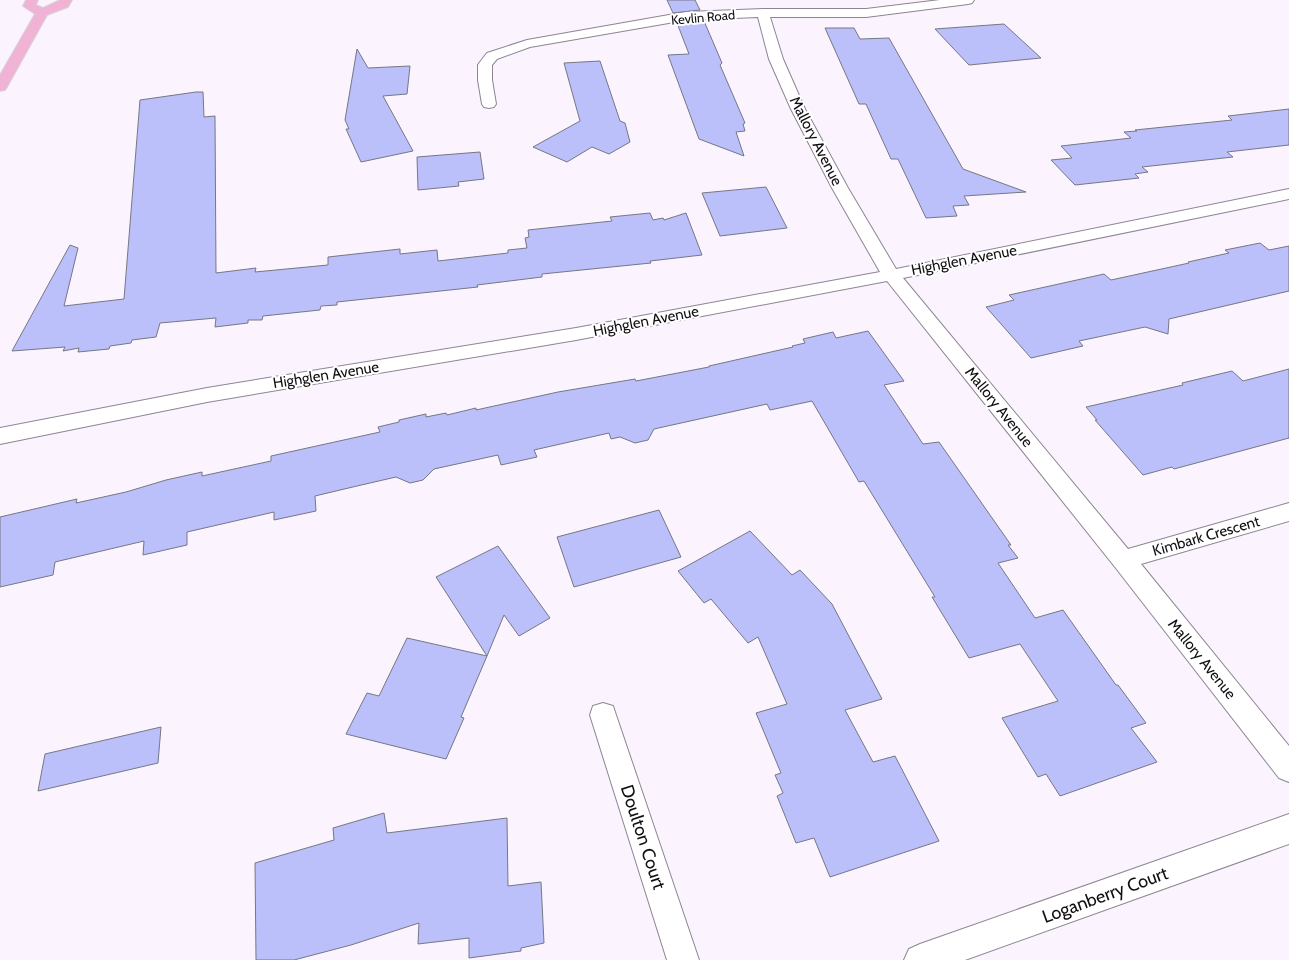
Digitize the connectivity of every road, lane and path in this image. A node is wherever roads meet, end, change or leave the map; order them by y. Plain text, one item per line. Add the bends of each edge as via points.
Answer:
1 (32, 0) edge
2 (66, 0) edge
3 (968, 0) edge
4 (42, 13) junction
5 (763, 13) junction
6 (0, 87) edge
7 (489, 104) dead end
8 (1289, 194) edge
9 (891, 274) junction
10 (0, 436) edge
11 (1289, 512) edge
12 (1123, 560) junction
13 (603, 715) dead end
14 (1289, 768) edge
15 (1289, 829) edge
16 (683, 960) edge
17 (920, 960) edge

1 - 4 main road via 29,6
2 - 4 main road via 64,4
3 - 5 street, Kevlin Road via 866,13
4 - 6 main road
5 - 7 street, Kevlin Road via 686,16 527,44 492,56 485,65
5 - 9 street, Mallory Avenue via 776,59 798,109 840,188
8 - 9 street, Highglen Avenue
9 - 10 street, Highglen Avenue via 576,334 207,395
9 - 12 street, Mallory Avenue
11 - 12 street, Kimbark Crescent
12 - 14 street, Mallory Avenue
13 - 16 street, Doulton Court
15 - 17 street, Loganberry Court

